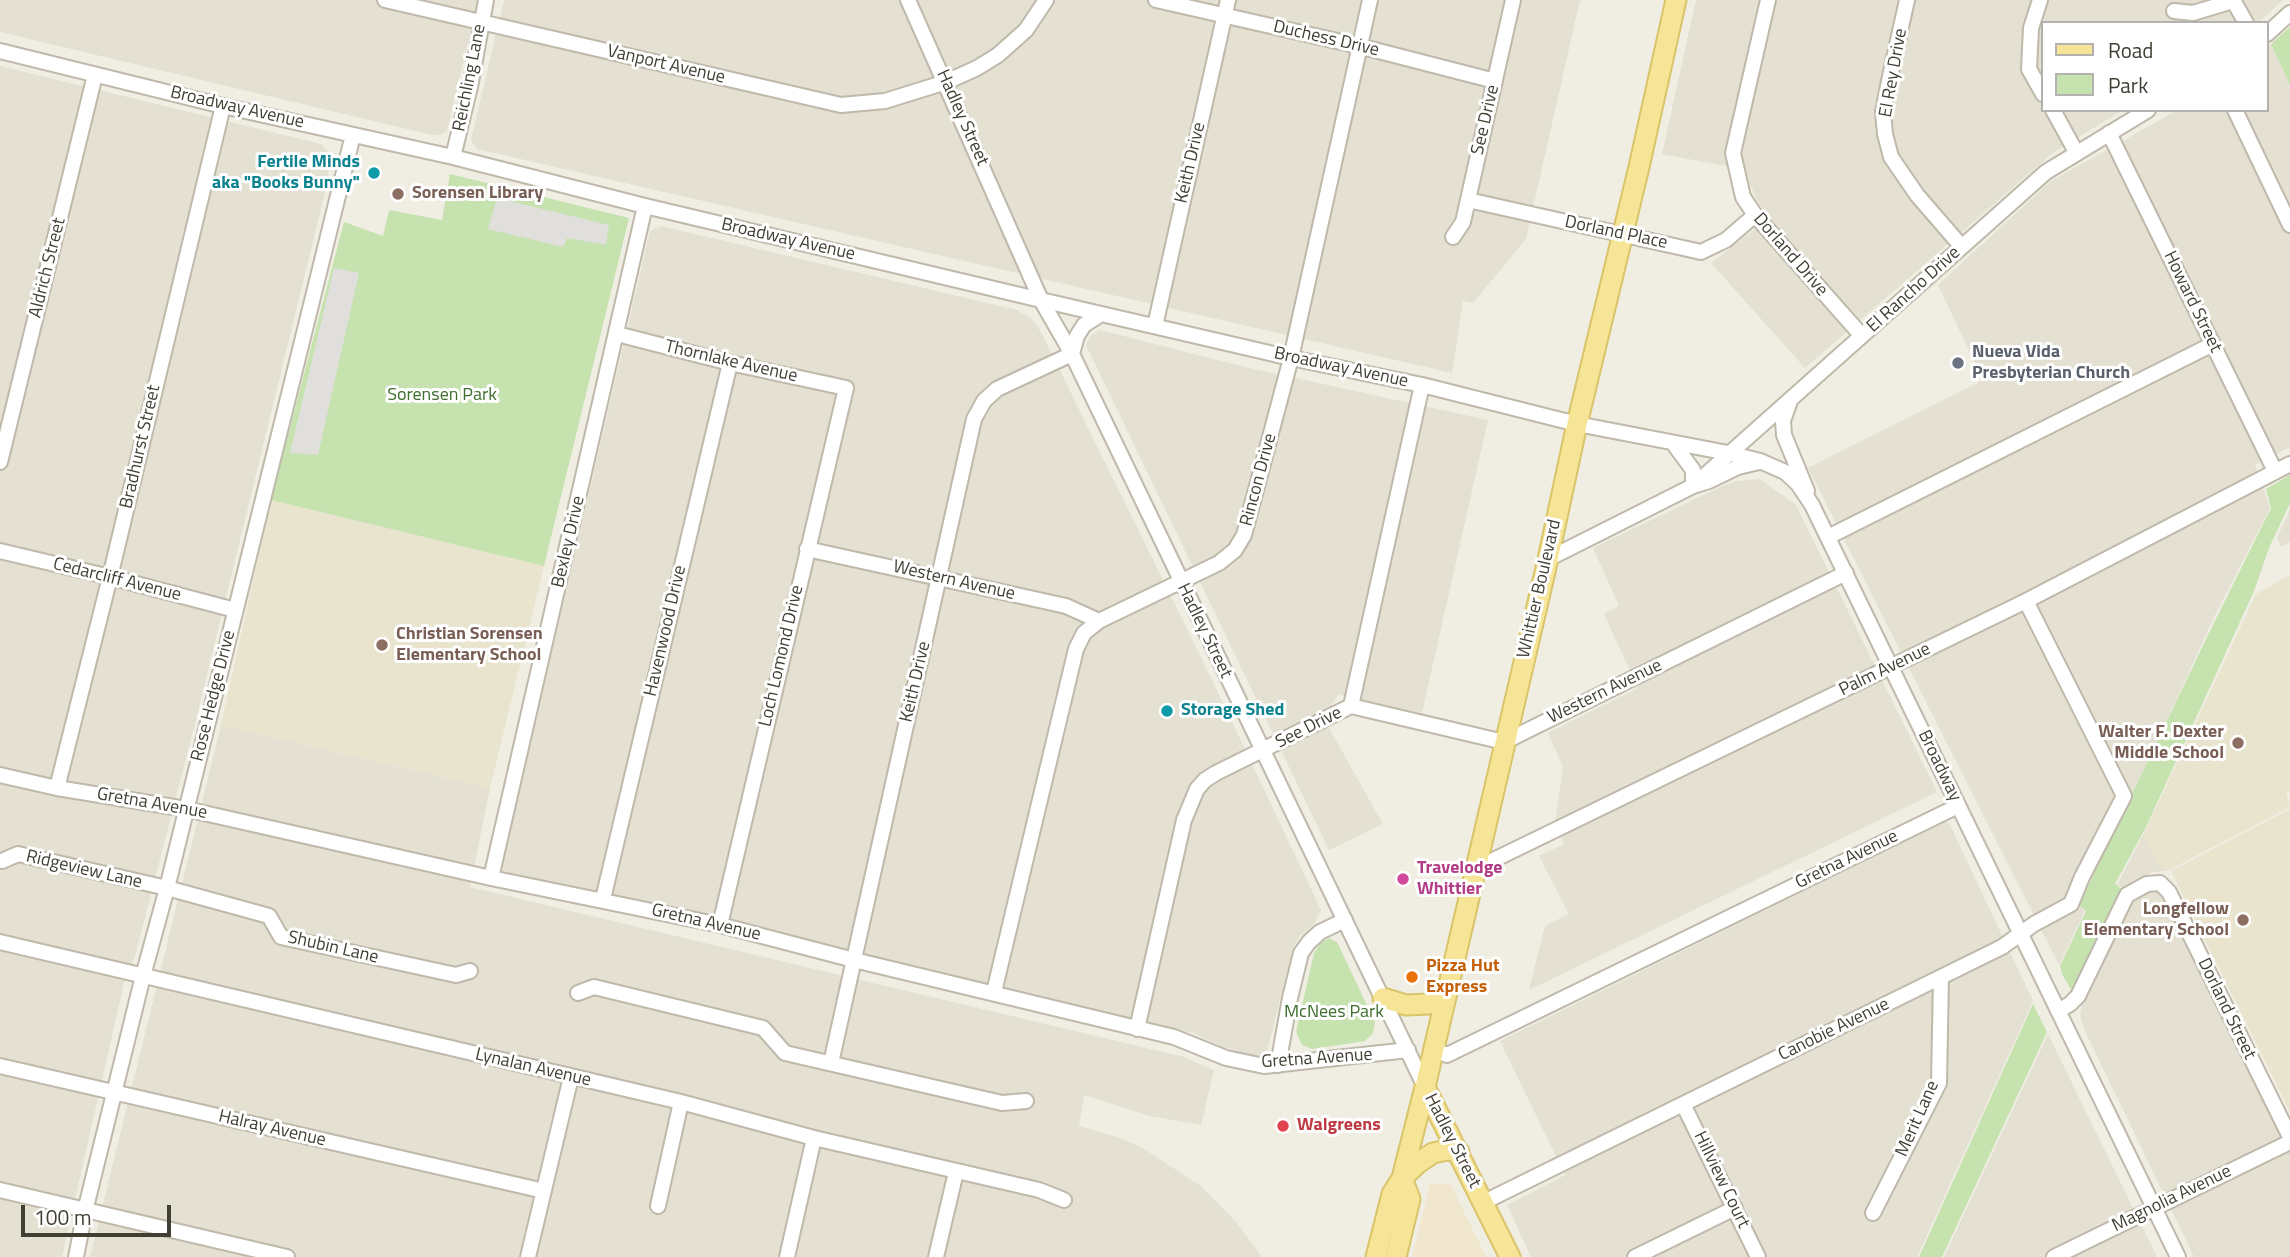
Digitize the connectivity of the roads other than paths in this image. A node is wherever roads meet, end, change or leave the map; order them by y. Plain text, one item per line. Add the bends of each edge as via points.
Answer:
1 (385, 0) edge
2 (486, 0) edge
3 (908, 0) edge
4 (1046, 0) edge
5 (1156, 0) edge
6 (1228, 0) edge
7 (1370, 0) edge
8 (1513, 0) edge
9 (1676, 0) edge
10 (1768, 0) edge
11 (1907, 0) edge
12 (2040, 0) edge
13 (2233, 1) edge
14 (2174, 11) dead end
15 (2290, 13) edge
16 (1224, 15) junction
17 (2245, 21) edge
18 (481, 23) junction
19 (2269, 32) edge
20 (1359, 46) junction
21 (0, 51) edge
22 (95, 75) junction
23 (1495, 81) junction
24 (946, 82) junction
25 (2042, 92) edge
26 (223, 106) junction
27 (2054, 112) edge
28 (2144, 112) edge
29 (2236, 112) edge
30 (2109, 132) junction
31 (353, 135) junction
32 (2077, 152) junction
33 (453, 157) junction
34 (1468, 200) junction
35 (645, 206) junction
36 (1755, 215) junction
37 (2290, 225) edge
38 (1622, 235) junction
39 (1453, 237) dead end
40 (1962, 247) junction
41 (1041, 300) junction
42 (1101, 314) junction
43 (1155, 326) junction
44 (617, 334) junction
45 (1862, 336) junction
46 (2213, 344) junction
47 (1072, 354) junction
48 (1291, 358) junction
49 (730, 363) junction
50 (1422, 385) junction
51 (846, 388) joint
52 (1791, 399) junction
53 (1577, 424) junction
54 (1674, 443) junction
55 (1728, 453) junction
56 (0, 461) edge
57 (1760, 461) junction
58 (2290, 464) edge
59 (2275, 471) junction
60 (1693, 486) junction
61 (1812, 505) junction
62 (1828, 537) junction
63 (807, 549) junction
64 (0, 551) edge
65 (1548, 559) junction
66 (1846, 573) junction
67 (110, 577) junction
68 (939, 578) junction
69 (1180, 581) junction
70 (2026, 601) junction
71 (234, 610) junction
72 (1099, 621) junction
73 (1891, 667) junction
74 (1351, 706) junction
75 (1504, 742) junction
76 (1262, 751) junction
77 (0, 775) edge
78 (57, 788) junction
79 (1958, 806) junction
80 (186, 809) junction
81 (2, 861) edge
82 (1475, 869) junction
83 (491, 878) junction
84 (166, 888) junction
85 (603, 899) junction
86 (1345, 920) junction
87 (720, 925) junction
88 (2021, 934) junction
89 (0, 942) edge
90 (853, 960) junction
91 (470, 971) dead end
92 (143, 976) junction
93 (1941, 977) junction
94 (994, 992) junction
95 (578, 993) dead end
96 (1446, 995) junction
97 (1383, 998) junction
98 (2058, 1011) junction
99 (1136, 1029) junction
100 (1433, 1049) junction
101 (1408, 1050) junction
102 (831, 1063) junction
103 (1278, 1065) junction
104 (0, 1066) edge
105 (571, 1077) junction
106 (1425, 1087) junction
107 (114, 1093) junction
108 (1026, 1101) dead end
109 (681, 1102) junction
110 (1683, 1104) junction
111 (814, 1138) junction
112 (2290, 1139) edge
113 (1459, 1152) junction
114 (956, 1172) junction
115 (1402, 1178) junction
116 (0, 1190) edge
117 (544, 1191) junction
118 (1065, 1200) dead end
119 (1484, 1202) junction
120 (658, 1206) dead end
121 (1735, 1208) junction
122 (2154, 1209) junction
123 (85, 1211) junction
124 (1874, 1213) dead end
125 (1384, 1223) junction
126 (76, 1257) edge
127 (287, 1257) edge
128 (528, 1257) edge
129 (787, 1257) edge
130 (936, 1257) edge
131 (1376, 1257) edge
132 (1394, 1257) edge
133 (1510, 1257) edge
134 (1635, 1257) edge
135 (1758, 1257) edge
136 (2054, 1257) edge
137 (2178, 1257) edge

1 - 18 street, Vanport Avenue
2 - 18 street, Reichling Lane
3 - 24 street, Hadley Street
4 - 24 street, Vanport Avenue via 1026,30 998,55
5 - 16 street, Duchess Drive
6 - 16 street, Keith Drive
7 - 20 street, Rincon Drive
8 - 23 street, See Drive
9 - 38 main road, Whittier Boulevard
10 - 36 street, Dorland Drive via 1733,153 1743,197
11 - 40 street, El Rey Drive via 1885,102 1885,134 1891,156 1917,195
12 - 25 street via 2031,28 2029,69
13 - 14 street via 2193,13
13 - 17 street
15 - 19 street
16 - 20 street, Duchess Drive
16 - 43 street, Keith Drive
18 - 24 street, Vanport Avenue via 841,105 885,102
18 - 33 street, Reichling Lane
20 - 23 street, Duchess Drive
20 - 48 street, Rincon Drive
21 - 22 street, Broadway Avenue
22 - 26 street, Broadway Avenue
22 - 56 street, Aldrich Street
23 - 34 street, See Drive
24 - 41 street, Hadley Street
26 - 31 street, Broadway Avenue
26 - 67 street, Bradhurst Street
27 - 32 street
28 - 30 street, El Rancho Drive
29 - 37 street
30 - 32 street, El Rancho Drive
30 - 46 street, Howard Street
31 - 33 street, Broadway Avenue
31 - 71 street, Rose Hedge Drive
32 - 40 street, El Rancho Drive via 2046,172
33 - 35 street, Broadway Avenue
34 - 38 street, Dorland Place
34 - 39 street, See Drive via 1463,222
35 - 41 street, Broadway Avenue
35 - 44 street, Bexley Drive
36 - 38 street, Dorland Place via 1726,240 1701,251
36 - 45 street, Dorland Drive
38 - 53 main road, Whittier Boulevard
40 - 45 street, El Rancho Drive
41 - 42 street, Broadway Avenue
41 - 47 street, Hadley Street
42 - 43 street, Broadway Avenue
42 - 47 street via 1084,325
43 - 48 street, Broadway Avenue
44 - 49 street, Thornlake Avenue
44 - 83 street, Bexley Drive
45 - 52 street, El Rancho Drive
46 - 59 street, Howard Street
46 - 62 street
47 - 68 street, Keith Drive via 998,389 984,401 974,419
47 - 69 street, Hadley Street
48 - 50 street, Broadway Avenue
48 - 69 street, Rincon Drive via 1244,535 1235,551 1219,563
49 - 51 street, Thornlake Avenue
49 - 85 street, Havenwood Drive
50 - 53 street, Broadway Avenue
50 - 74 street, See Drive
51 - 63 street, Loch Lomond Drive
52 - 55 street, El Rancho Drive
52 - 61 street via 1783,421 1784,435
53 - 54 street, Broadway
53 - 65 main road, Whittier Boulevard
54 - 55 street, Broadway
54 - 60 street via 1693,470
55 - 57 street, Broadway
55 - 60 street, El Rancho Drive
57 - 60 street, El Rancho Drive
57 - 61 street, Broadway via 1785,472
58 - 59 street, Palm Avenue
59 - 70 street, Palm Avenue
60 - 65 street, El Rancho Drive
61 - 62 street, Broadway
62 - 66 street, Broadway
63 - 68 street, Western Avenue
63 - 87 street, Loch Lomond Drive
64 - 67 street, Cedarcliff Avenue
65 - 75 main road, Whittier Boulevard
66 - 73 street, Broadway
66 - 75 street, Western Avenue
67 - 71 street, Cedarcliff Avenue
67 - 78 street, Bradhurst Street
68 - 72 street, Western Avenue via 1066,606
68 - 90 street, Keith Drive
69 - 72 street, Rincon Drive
69 - 76 street, Hadley Street
70 - 73 street, Palm Avenue
70 - 88 street, Canobie Avenue via 2124,796 2071,904
71 - 80 street, Rose Hedge Drive
72 - 94 street, Rincon Drive via 1084,633 1070,666
73 - 79 street, Broadway
73 - 82 street, Palm Avenue
74 - 75 street
74 - 76 street, See Drive
75 - 82 main road, Whittier Boulevard
76 - 86 street, Hadley Street
76 - 99 street, See Drive via 1205,780 1190,801
77 - 78 street, Gretna Avenue
78 - 80 street, Gretna Avenue
79 - 88 street, Broadway
79 - 100 street, Gretna Avenue via 1448,1054
80 - 83 street, Gretna Avenue
80 - 84 street, Rose Hedge Drive
81 - 84 street, Ridgeview Lane via 18,855
82 - 96 main road, Whittier Boulevard
83 - 85 street, Gretna Avenue
84 - 91 street, Shubin Lane via 269,916 281,937 456,975
84 - 92 street, Rose Hedge Drive
85 - 87 street, Gretna Avenue
86 - 97 street, Hadley Street
86 - 103 street via 1320,932 1301,953
87 - 90 street, Gretna Avenue
88 - 93 street, Canobie Avenue
88 - 98 street, Broadway
89 - 92 street, Lynalan Avenue
90 - 94 street, Gretna Avenue
90 - 102 street, Keith Drive
92 - 105 street, Lynalan Avenue
92 - 107 street, Rose Hedge Drive
93 - 110 street, Canobie Avenue
93 - 124 street, Merit Lane via 1939,1083
94 - 99 street, Gretna Avenue
95 - 102 street via 594,987 763,1028 785,1053
96 - 97 main road via 1429,1004 1406,1005
96 - 100 main road, Whittier Boulevard
97 - 101 street, Hadley Street
98 - 112 street, Dorland Street via 2078,996 2127,895 2147,884 2160,883 2169,892
98 - 122 street, Broadway
99 - 103 street, Gretna Avenue via 1174,1037 1226,1058
100 - 106 main road, Whittier Boulevard
101 - 103 street, Gretna Avenue
101 - 106 street, Hadley Street
102 - 108 street via 1002,1103
104 - 107 street, Halray Avenue
105 - 109 street, Lynalan Avenue
105 - 117 street
106 - 113 main road, Hadley Street
106 - 115 main road, Whittier Boulevard
107 - 117 street, Halray Avenue
107 - 123 street, Rose Hedge Drive
109 - 111 street, Lynalan Avenue
109 - 120 street
110 - 119 street, Canobie Avenue
110 - 121 street, Hillview Court
111 - 114 street, Lynalan Avenue
111 - 129 street
112 - 122 street, Magnolia Avenue
113 - 115 main road via 1433,1153
113 - 119 main road, Hadley Street
114 - 118 street, Lynalan Avenue
114 - 130 street
115 - 125 main road, Whittier Boulevard
115 - 132 main road, Whittier Boulevard via 1410,1199
116 - 123 street
117 - 128 street
119 - 133 main road, Hadley Street
121 - 134 street
121 - 135 street, Hillview Court
122 - 136 street, Magnolia Avenue
122 - 137 street, Broadway
123 - 126 street, Rose Hedge Drive
123 - 127 street
125 - 131 main road, Whittier Boulevard
125 - 132 main road via 1391,1233

